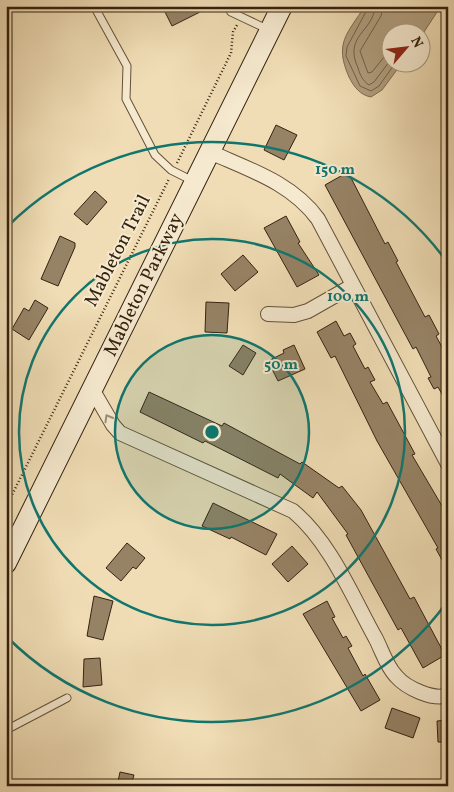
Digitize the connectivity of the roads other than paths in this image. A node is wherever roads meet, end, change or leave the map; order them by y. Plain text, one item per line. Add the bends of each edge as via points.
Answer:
1 (94, 6) edge
2 (227, 6) edge
3 (282, 6) edge
4 (270, 30) junction
5 (210, 152) junction
6 (195, 182) junction
7 (352, 286) junction
8 (268, 314) dead end
9 (92, 389) junction
10 (448, 464) edge
11 (11, 537) edge
12 (6, 564) edge
13 (448, 695) edge
14 (67, 698) dead end
15 (6, 730) edge

1 - 6 lane via 127,66 126,99 155,155 173,171
2 - 4 lane via 231,12
3 - 4 main road, Mableton Parkway
4 - 5 main road, Mableton Parkway
5 - 6 main road, Mableton Parkway
5 - 7 street via 284,186 308,205
6 - 9 main road, Mableton Parkway
7 - 8 street via 308,311 294,315
7 - 10 street
9 - 11 main road, Mableton Parkway
13 -> 9 street via 441,698 423,693 396,676 332,560 310,526 293,511 120,433
11 - 12 main road, Mableton Parkway
14 - 15 lane

